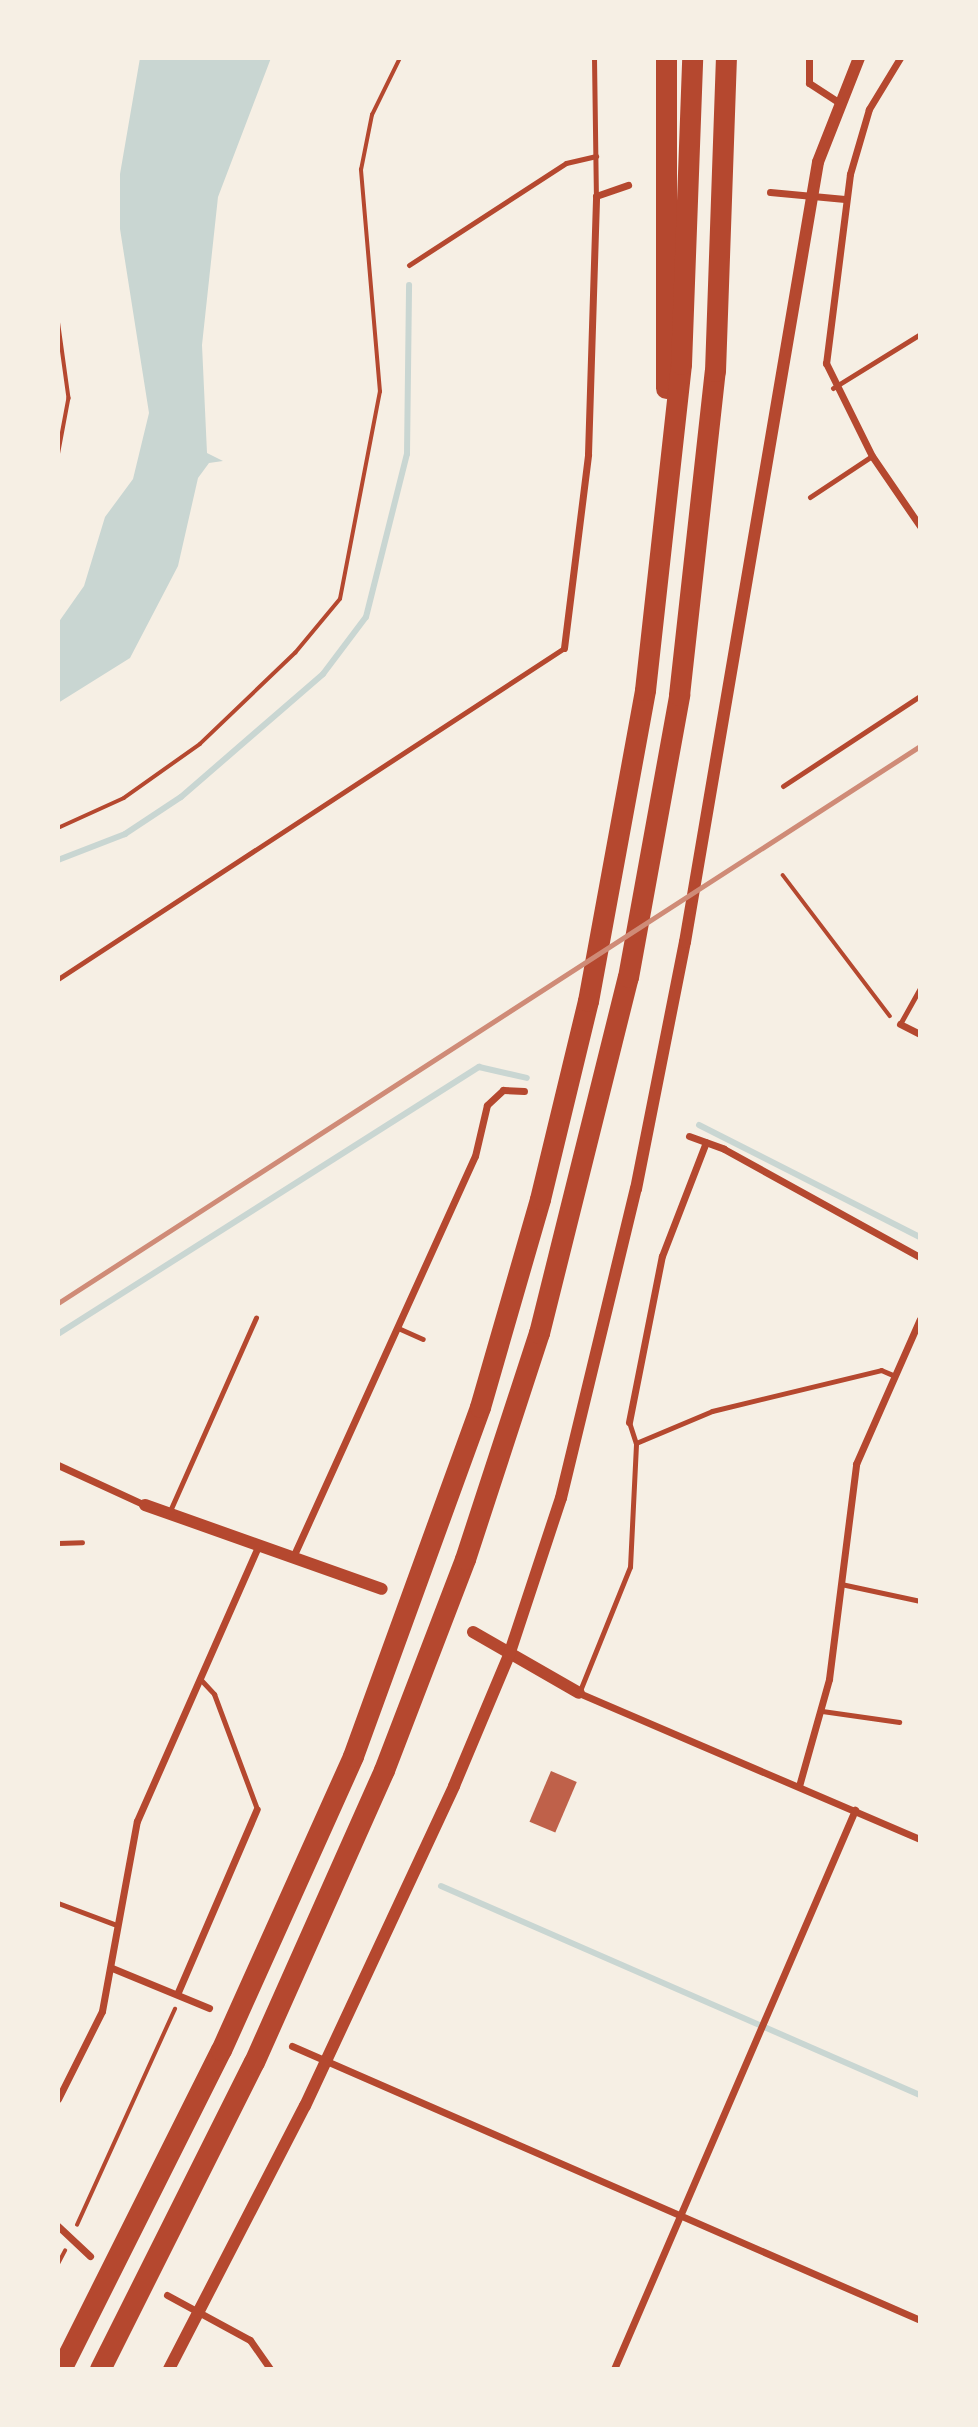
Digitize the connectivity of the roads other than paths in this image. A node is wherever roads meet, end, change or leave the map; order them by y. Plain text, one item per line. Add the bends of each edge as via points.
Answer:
1 (594, 58) edge
2 (666, 58) edge
3 (692, 58) edge
4 (726, 58) edge
5 (808, 58) edge
6 (859, 58) edge
7 (900, 58) edge
8 (838, 101) junction
9 (596, 156) junction
10 (628, 185) dead end
11 (770, 192) dead end
12 (812, 195) junction
13 (596, 196) junction
14 (845, 199) junction
15 (409, 265) dead end
16 (920, 334) edge
17 (833, 387) junction
18 (872, 456) junction
19 (810, 497) dead end
20 (667, 516) junction
21 (920, 526) edge
22 (564, 648) joint
23 (920, 696) edge
24 (783, 786) dead end
25 (58, 979) edge
26 (920, 988) edge
27 (900, 1024) joint
28 (920, 1034) edge
29 (524, 1091) dead end
30 (689, 1136) dead end
31 (706, 1142) junction
32 (920, 1257) edge
33 (256, 1318) dead end
34 (920, 1320) edge
35 (398, 1328) junction
36 (423, 1339) dead end
37 (893, 1375) junction
38 (629, 1422) joint
39 (636, 1443) junction
40 (58, 1465) edge
41 (145, 1504) joint
42 (169, 1513) junction
43 (82, 1542) dead end
44 (58, 1543) edge
45 (259, 1545) junction
46 (293, 1557) junction
47 (841, 1584) junction
48 (382, 1589) dead end
49 (920, 1601) edge
50 (473, 1632) dead end
51 (509, 1655) junction
52 (202, 1681) junction
53 (579, 1693) junction
54 (822, 1711) junction
55 (899, 1722) dead end
56 (799, 1786) junction
57 (257, 1809) joint
58 (855, 1810) junction
59 (920, 1839) edge
60 (58, 1903) edge
61 (114, 1924) junction
62 (112, 1968) junction
63 (178, 1992) junction
64 (209, 2008) dead end
65 (292, 2046) dead end
66 (325, 2064) junction
67 (58, 2099) edge
68 (678, 2215) junction
69 (58, 2226) edge
70 (90, 2256) dead end
71 (167, 2295) dead end
72 (199, 2313) junction
73 (920, 2320) edge
74 (61, 2369) edge
75 (100, 2369) edge
76 (169, 2369) edge
77 (270, 2369) edge
78 (614, 2369) edge

1 - 9 lane
2 - 20 highway
3 - 20 highway via 681,364
4 - 75 highway via 703,512 656,835 628,976 539,1333 439,1628 314,1933
5 - 8 street via 809,83
6 - 8 street
7 - 14 street via 869,109
8 - 12 street
9 - 13 lane
9 - 15 lane via 566,163
10 - 13 street
11 - 12 street
12 - 14 street
12 - 51 street via 685,942 585,1407
13 - 22 street via 588,454
14 - 17 street via 827,350
16 - 17 lane
17 - 18 street
18 - 19 lane
18 - 21 street
20 - 74 highway via 618,851 588,1001 506,1322 396,1645 221,2050
22 - 25 lane
23 - 24 lane
26 - 27 lane
27 - 28 street
29 - 35 street via 492,1094 475,1156
30 - 31 street
31 - 32 street
31 - 38 street via 660,1267
33 - 42 lane
34 - 37 street
35 - 36 lane
35 - 46 street
37 - 39 lane via 881,1370 712,1411
37 - 47 street via 856,1464
38 - 39 lane
39 - 53 lane via 629,1567
40 - 41 street
41 - 42 street
42 - 45 street
43 - 44 lane
45 - 46 street
45 - 52 street
46 - 48 street
47 - 49 lane
47 - 54 street
50 - 51 street
51 - 53 street
51 - 66 street
52 - 57 lane via 214,1694
52 - 61 street via 137,1821
53 - 56 street
54 - 55 lane
54 - 56 street
56 - 58 street
57 - 63 street
58 - 59 street
58 - 68 street
60 - 61 lane
61 - 62 street
62 - 63 street
62 - 67 street via 102,2011
63 - 64 street
65 - 66 street
66 - 68 street
66 - 72 street
68 - 73 street
68 - 78 street
69 - 70 street
71 - 72 street
72 - 76 street
72 - 77 street via 250,2340

